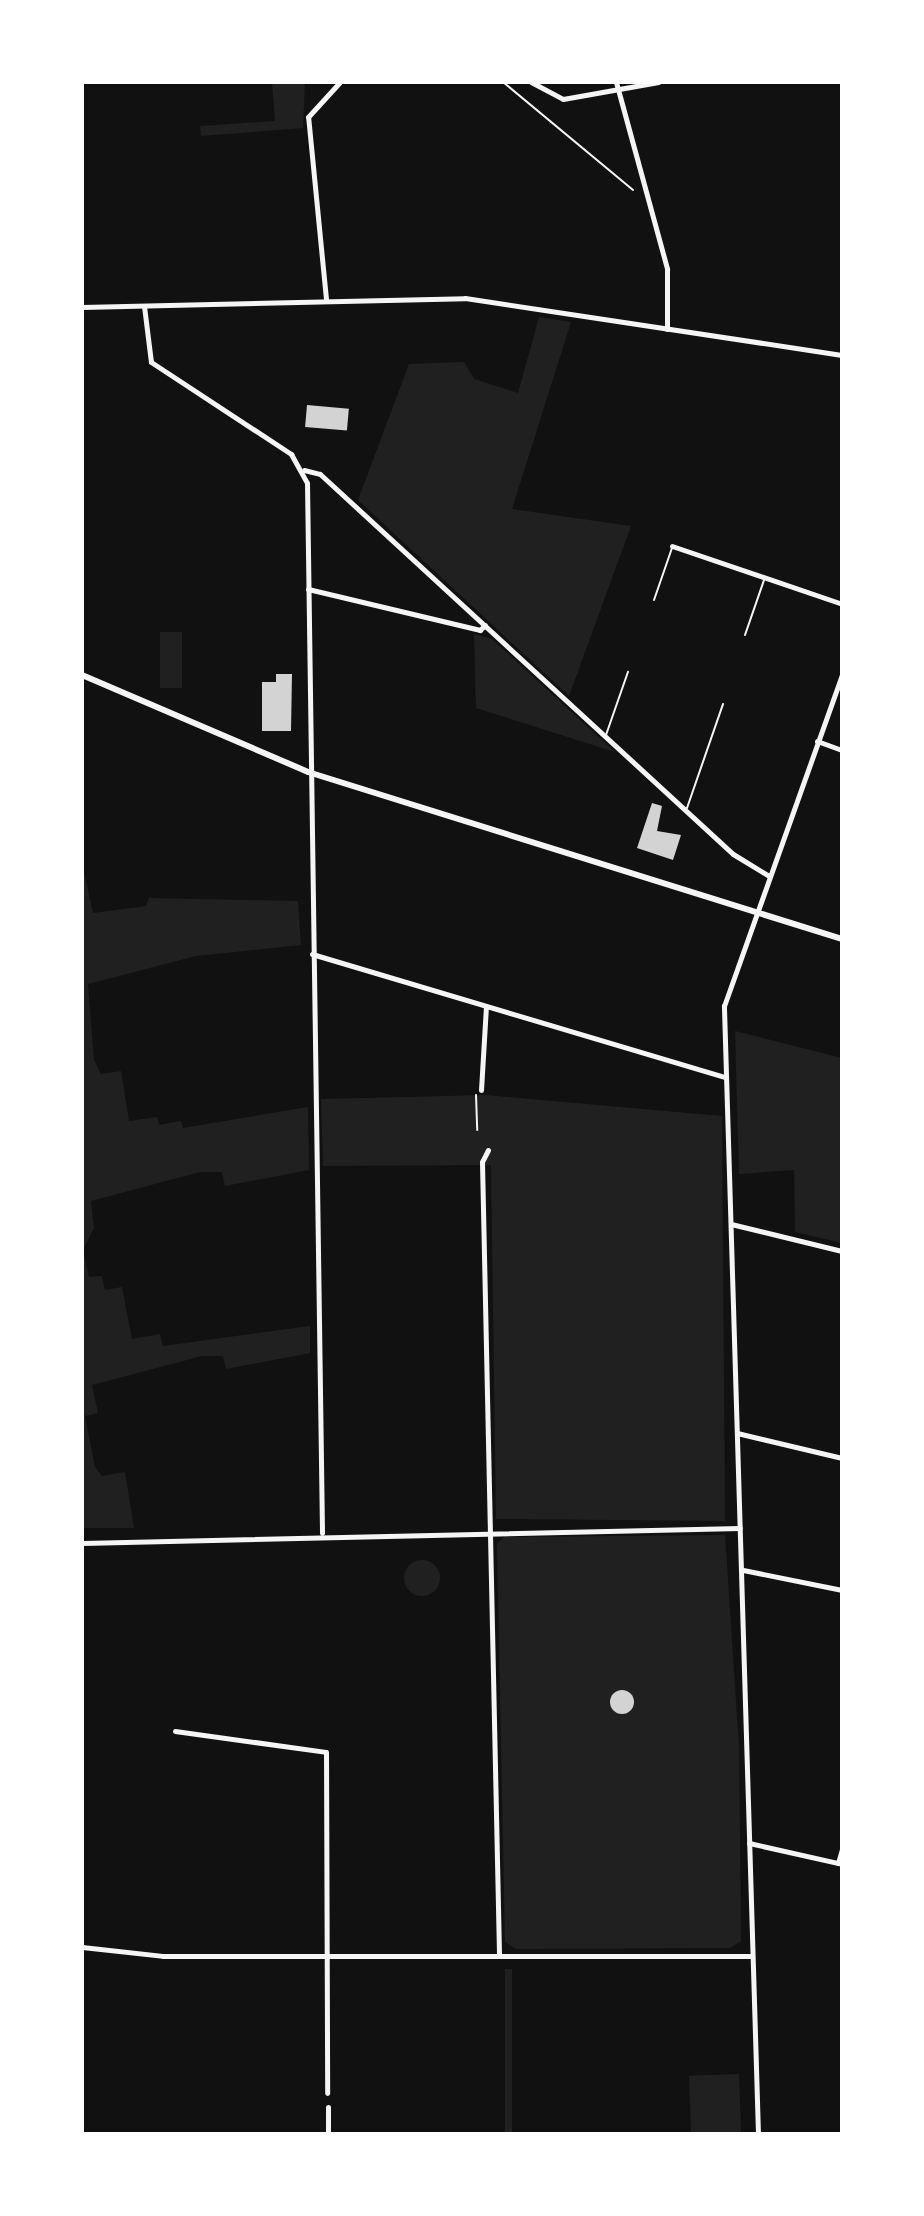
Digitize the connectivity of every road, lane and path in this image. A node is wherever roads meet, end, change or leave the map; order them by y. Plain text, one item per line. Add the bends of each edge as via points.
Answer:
1 (340, 82) edge
2 (503, 82) edge
3 (531, 82) edge
4 (616, 82) edge
5 (658, 82) edge
6 (618, 90) junction
7 (633, 190) dead end
8 (326, 299) junction
9 (144, 306) junction
10 (82, 307) edge
11 (667, 329) junction
12 (842, 355) edge
13 (304, 470) junction
14 (672, 546) joint
15 (764, 579) junction
16 (308, 589) junction
17 (654, 600) dead end
18 (842, 604) edge
19 (485, 625) junction
20 (745, 635) dead end
21 (628, 672) dead end
22 (842, 674) edge
23 (82, 675) edge
24 (723, 704) dead end
25 (606, 737) junction
26 (817, 741) junction
27 (842, 750) edge
28 (308, 772) junction
29 (686, 811) junction
30 (769, 876) junction
31 (754, 916) junction
32 (842, 939) edge
33 (312, 954) junction
34 (486, 1007) junction
35 (725, 1077) junction
36 (479, 1092) joint
37 (477, 1130) dead end
38 (488, 1150) dead end
39 (731, 1224) junction
40 (842, 1251) edge
41 (737, 1433) junction
42 (842, 1458) edge
43 (740, 1528) junction
44 (490, 1531) junction
45 (322, 1533) junction
46 (82, 1543) edge
47 (743, 1570) junction
48 (842, 1590) edge
49 (175, 1731) dead end
50 (749, 1843) junction
51 (842, 1849) edge
52 (840, 1863) edge
53 (82, 1947) edge
54 (327, 1956) junction
55 (499, 1956) junction
56 (751, 1956) junction
57 (327, 2093) dead end
58 (328, 2107) dead end
59 (328, 2134) edge
60 (758, 2134) edge

1 - 8 street via 308,117
2 - 7 path
3 - 6 street via 556,99
4 - 6 street
5 - 6 street
6 - 11 street via 667,269
8 - 9 street
8 - 11 street via 465,298
9 - 10 street
9 - 13 street via 146,347 158,369 291,454
11 - 12 street
13 - 16 street
13 - 19 street via 320,474
14 - 15 street
14 - 17 lane
15 - 18 street
15 - 20 lane
16 - 19 street
16 - 28 street
19 - 25 street
21 - 25 lane
22 - 26 street
23 - 28 street
24 - 29 lane
25 - 29 street
26 - 27 street
26 - 30 street
28 - 31 street
28 - 33 street
29 - 30 street
30 - 31 street
31 - 32 street
31 - 35 street via 724,1006
33 - 34 street
33 - 45 street
34 - 35 street
34 - 36 street
35 - 39 street
36 - 37 path
38 - 44 street via 482,1162
39 - 40 street
39 - 41 street
41 - 42 street
41 - 43 street
43 - 44 street
43 - 47 street
44 - 45 street
44 - 55 street
45 - 46 street
47 - 48 street
47 - 50 street
49 - 54 street via 326,1752
50 - 52 street
50 - 56 street
51 - 52 street
53 - 54 street via 163,1956
54 - 55 street
54 - 57 street
55 - 56 street
56 - 60 street
58 - 59 street

